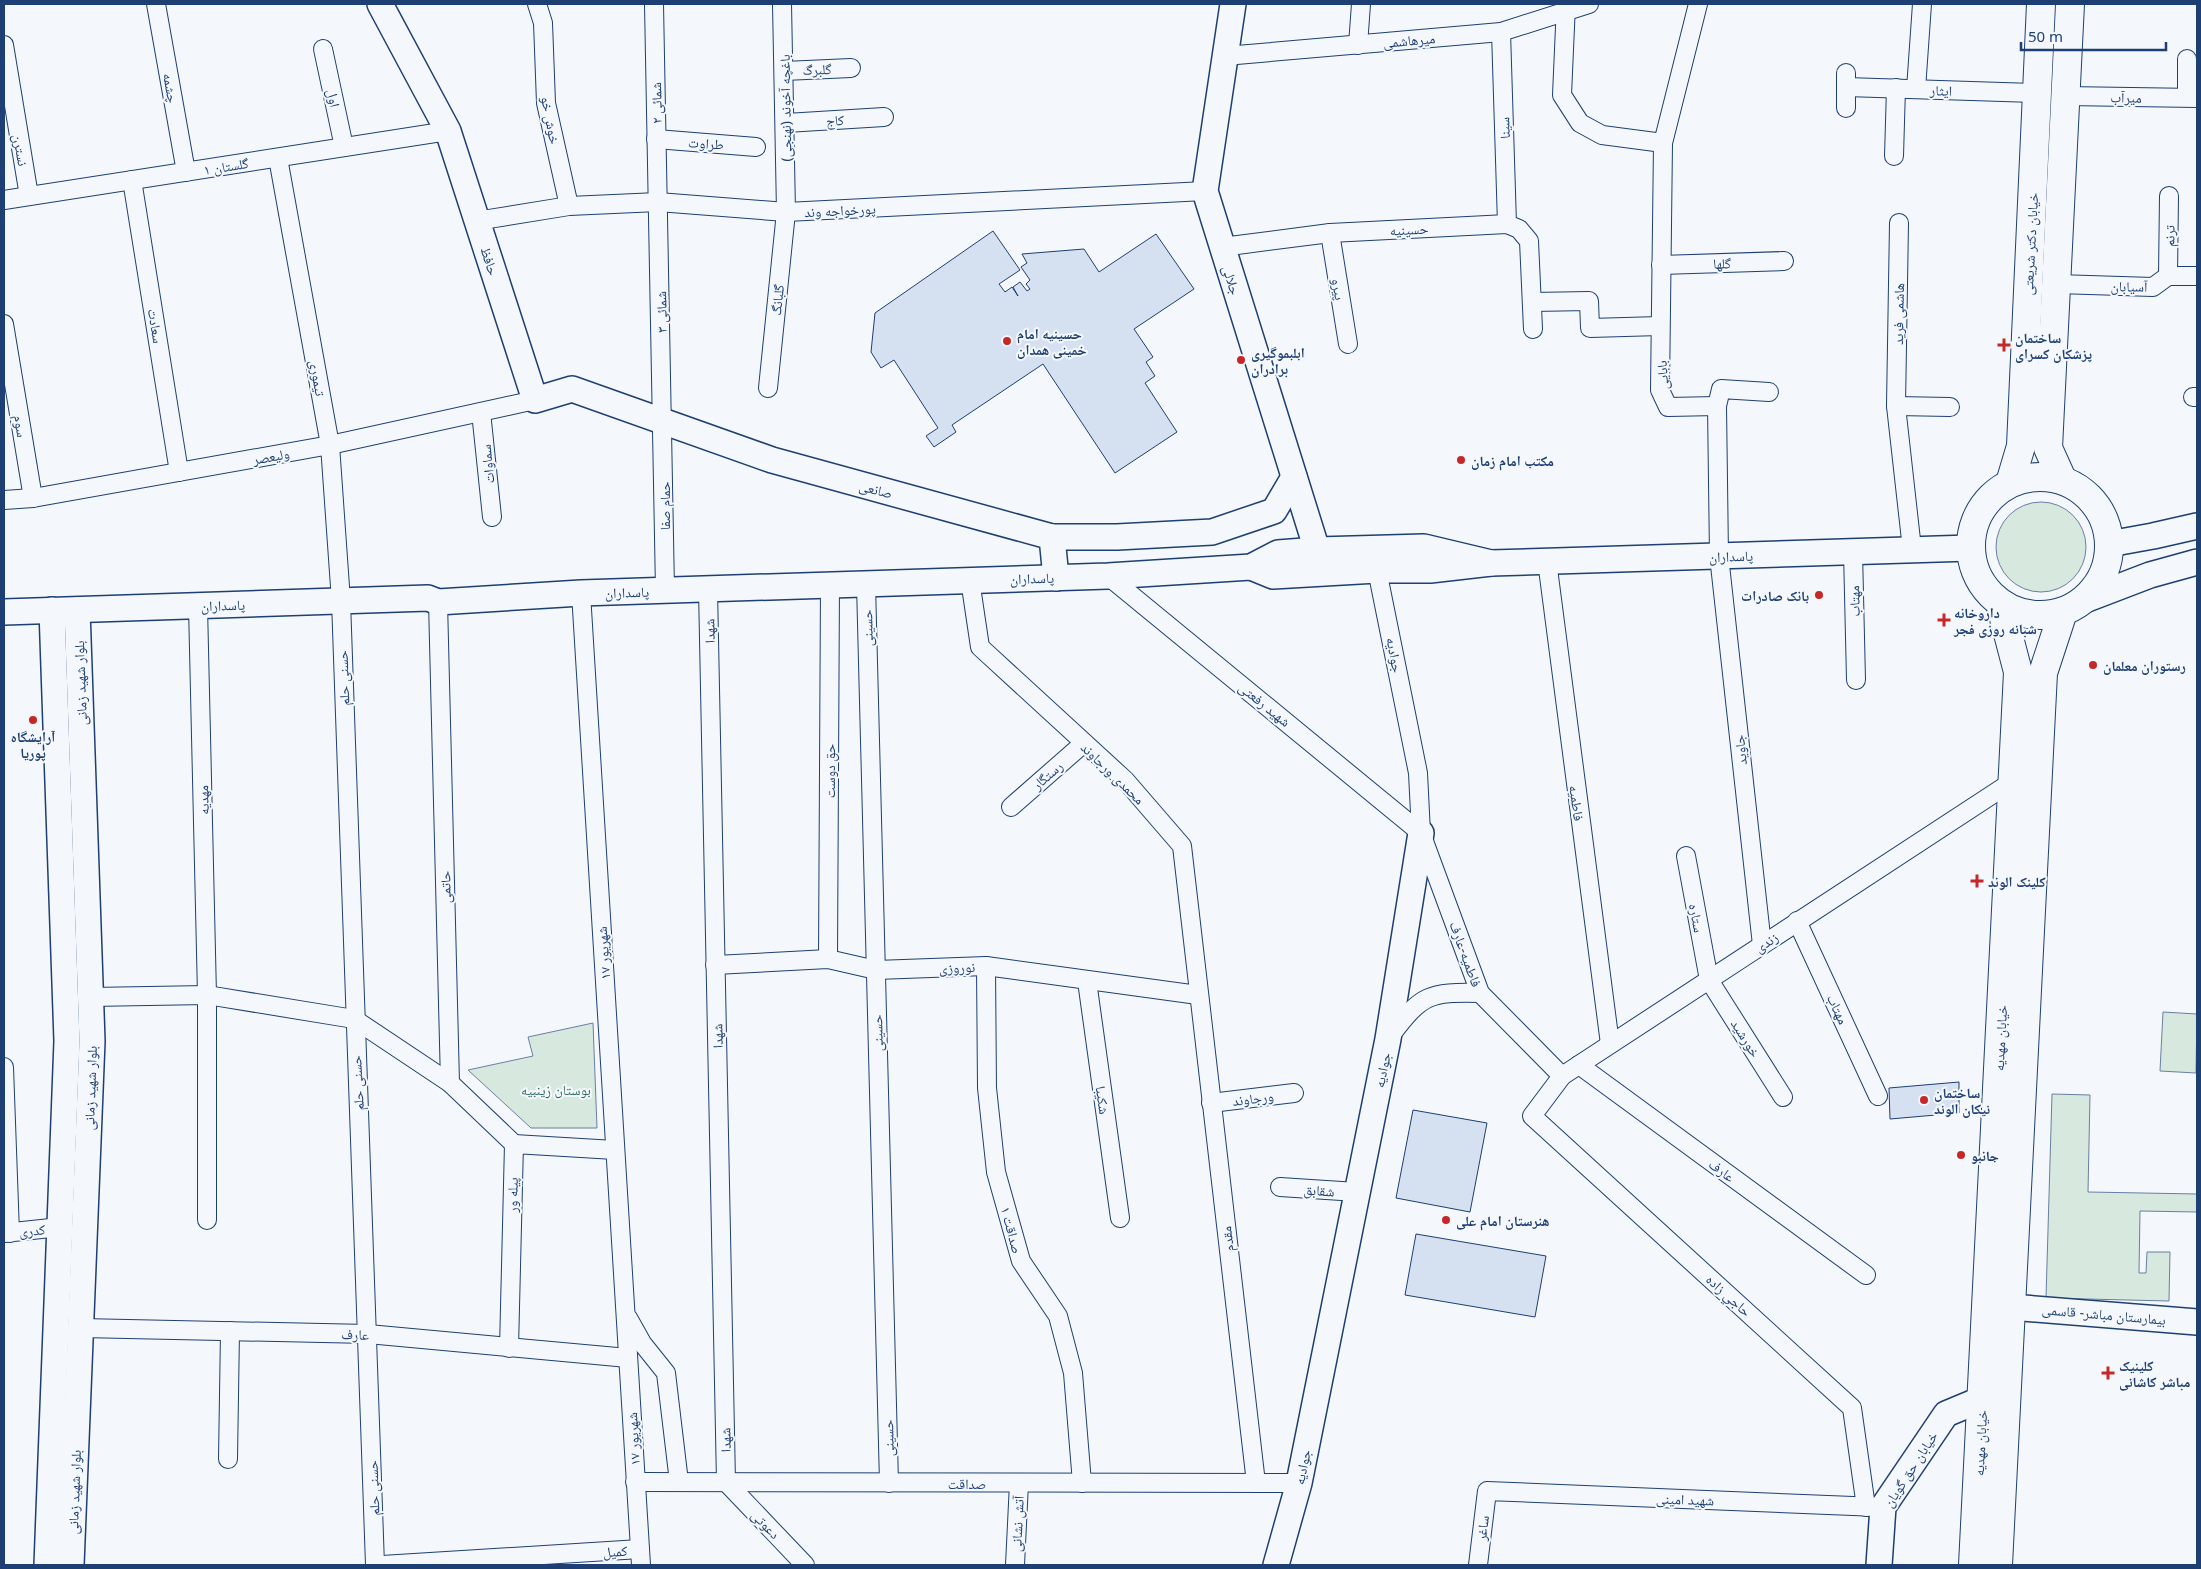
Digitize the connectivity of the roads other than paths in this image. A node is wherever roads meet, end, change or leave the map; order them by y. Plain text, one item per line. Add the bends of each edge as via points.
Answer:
1 (156, 4) edge
2 (380, 4) edge
3 (537, 4) edge
4 (654, 4) edge
5 (782, 4) edge
6 (1233, 4) edge
7 (1361, 4) edge
8 (1589, 4) edge
9 (1698, 4) edge
10 (1922, 4) edge
11 (2041, 4) edge
12 (2070, 4) edge
13 (1565, 7) edge
14 (1501, 32) junction
15 (4, 45) edge
16 (1358, 45) junction
17 (323, 49) dead end
18 (1225, 56) junction
19 (2187, 59) dead end
20 (851, 68) dead end
21 (784, 70) junction
22 (1896, 88) junction
23 (1916, 89) junction
24 (2037, 94) junction
25 (2065, 96) junction
26 (2192, 97) edge
27 (1846, 108) dead end
28 (884, 117) dead end
29 (786, 123) junction
30 (448, 131) junction
31 (656, 139) junction
32 (1663, 143) junction
33 (756, 147) dead end
34 (344, 148) junction
35 (1894, 156) dead end
36 (278, 158) junction
37 (186, 172) junction
38 (132, 180) junction
39 (1205, 191) junction
40 (29, 196) junction
41 (2169, 196) dead end
42 (4, 200) edge
43 (658, 202) junction
44 (569, 206) junction
45 (786, 212) junction
46 (476, 221) junction
47 (1899, 223) dead end
48 (1507, 224) junction
49 (1330, 233) junction
50 (1222, 246) junction
51 (1784, 261) dead end
52 (1661, 265) junction
53 (2168, 276) junction
54 (2197, 276) edge
55 (2057, 284) junction
56 (1532, 302) junction
57 (4, 324) edge
58 (1660, 326) junction
59 (1533, 329) dead end
60 (1348, 344) dead end
61 (768, 388) dead end
62 (1769, 392) dead end
63 (536, 400) junction
64 (1717, 406) junction
65 (1896, 406) junction
66 (1950, 407) dead end
67 (481, 412) junction
68 (663, 421) junction
69 (330, 445) junction
70 (180, 472) junction
71 (1294, 477) junction
72 (2062, 480) junction
73 (2010, 483) junction
74 (33, 498) junction
75 (4, 500) edge
76 (492, 517) dead end
77 (2197, 526) edge
78 (1052, 537) junction
79 (2109, 544) junction
80 (1970, 548) junction
81 (1912, 549) junction
82 (1317, 550) junction
83 (1853, 552) junction
84 (1719, 556) junction
85 (1547, 561) junction
86 (2197, 562) edge
87 (1491, 563) junction
88 (1251, 567) junction
89 (1377, 570) junction
90 (1108, 576) junction
91 (1056, 578) junction
92 (970, 580) junction
93 (830, 584) junction
94 (866, 584) junction
95 (708, 589) junction
96 (665, 590) junction
97 (581, 593) junction
98 (341, 601) junction
99 (438, 602) junction
100 (2000, 603) junction
101 (198, 606) junction
102 (2072, 606) junction
103 (52, 610) junction
104 (77, 610) junction
105 (4, 612) edge
106 (1856, 680) dead end
107 (1084, 744) junction
108 (2013, 781) junction
109 (1011, 808) dead end
110 (1421, 833) junction
111 (1686, 856) dead end
112 (1797, 922) junction
113 (1762, 945) junction
114 (828, 958) junction
115 (716, 965) junction
116 (986, 966) junction
117 (876, 970) junction
118 (1709, 980) junction
119 (1087, 981) junction
120 (1480, 993) junction
121 (207, 994) junction
122 (1198, 995) junction
123 (90, 997) junction
124 (354, 1020) junction
125 (1388, 1039) junction
126 (1610, 1044) junction
127 (1579, 1065) junction
128 (4, 1067) edge
129 (1562, 1076) junction
130 (450, 1083) junction
131 (1294, 1093) dead end
132 (1878, 1096) dead end
133 (1783, 1097) dead end
134 (1211, 1103) junction
135 (1532, 1116) joint
136 (514, 1144) junction
137 (615, 1150) junction
138 (1280, 1187) dead end
139 (1357, 1192) junction
140 (1120, 1218) dead end
141 (208, 1220) dead end
142 (60, 1227) junction
143 (7, 1233) edge
144 (1866, 1275) dead end
145 (2011, 1307) junction
146 (625, 1314) junction
147 (2197, 1322) edge
148 (81, 1328) junction
149 (230, 1331) junction
150 (368, 1334) junction
151 (509, 1348) junction
152 (628, 1358) junction
153 (1982, 1399) junction
154 (228, 1459) dead end
155 (635, 1482) junction
156 (679, 1482) junction
157 (726, 1482) junction
158 (889, 1483) junction
159 (1019, 1483) junction
160 (1082, 1483) junction
161 (1256, 1483) junction
162 (1299, 1483) junction
163 (1487, 1490) joint
164 (1874, 1507) junction
165 (640, 1557) edge
166 (522, 1561) edge
167 (47, 1565) edge
168 (72, 1565) edge
169 (375, 1565) edge
170 (382, 1565) edge
171 (400, 1565) edge
172 (805, 1565) edge
173 (1015, 1565) edge
174 (1276, 1565) edge
175 (1478, 1565) edge
176 (1879, 1565) edge
177 (1973, 1565) edge
178 (1998, 1565) edge

1 - 37 street, چشمه
2 - 30 main road, حافظ
3 - 44 street, خوش خو via 543,23 546,103
4 - 31 street, شمائی ۲
5 - 21 street, باغچه آخوند (نهنجی)
6 - 18 main road, جلالی
7 - 16 street
8 - 13 street, میرهاشمی
9 - 32 street, بابایی
10 - 23 street
11 - 24 main road, خیابان دکتر شریعتی
12 - 25 main road, خیابان دکتر شریعتی
13 - 14 street, میرهاشمی
13 - 32 street via 1562,95 1580,123 1602,135
14 - 16 street, میرهاشمی
14 - 48 street, سینا
15 - 40 street, نسترن
16 - 18 street, میرهاشمی
17 - 34 street, اول
18 - 39 main road, جلالی
19 - 26 street, میرآب
20 - 21 street, گلبرگ
21 - 29 street, باغچه آخوند (نهنجی)
22 - 23 street, ایثار
22 - 27 street, ایثار via 1846,80
22 - 35 street
23 - 24 street, ایثار
24 - 73 main road, خیابان دکتر شریعتی via 2020,446
25 - 26 street, میرآب
25 - 55 main road, خیابان دکتر شریعتی
28 - 29 street, کاج
29 - 45 street, باغچه آخوند (نهنجی)
30 - 34 street, گلستان ۱
30 - 46 main road, حافظ
31 - 33 street, طراوت
31 - 43 street, شمائی ۲
32 - 52 street, بابایی
34 - 36 street, گلستان ۱
36 - 37 street, گلستان ۱
36 - 69 street, تیموری
37 - 38 street, گلستان ۱
38 - 40 street, گلستان ۱
38 - 70 street, سعادت
39 - 45 street, پورخواجه وند
39 - 50 main road, جلالی
40 - 42 street, گلستان ۱
41 - 53 street, ترنم
43 - 44 street, پورخواجه وند
43 - 45 street, پورخواجه وند
43 - 68 street, شمائی ۳
44 - 46 street, پورخواجه وند
45 - 61 street, گلبانگ
46 - 63 main road, حافظ
47 - 65 street, هاشمی فرید
48 - 49 street, حسینیه
48 - 56 street via 1519,229 1529,241
49 - 50 street, حسینیه
49 - 60 street, پیرو
50 - 71 main road, جلالی
51 - 52 street, گلها
52 - 58 street, بابایی
53 - 54 street, آسیابان
53 - 55 street, آسیابان via 2153,287
55 - 72 main road, خیابان دکتر شریعتی via 2048,448
56 - 58 street via 1589,301 1590,328
56 - 59 street
57 - 74 street, سوم
58 - 64 street, بابایی via 1660,390 1668,407
62 - 64 street via 1721,389
63 - 67 street, ولیعصر
63 - 68 main road via 572,389
64 - 84 street
65 - 66 street
65 - 81 street, هاشمی فرید
67 - 69 street, ولیعصر
67 - 76 street, سماوات
68 - 78 main road, صانعی via 772,460
68 - 96 street, حمام صفا
69 - 70 street, ولیعصر
69 - 98 street, تیموری
70 - 74 street, ولیعصر
71 - 78 main road, صانعی via 1274,511 1212,532
71 - 82 main road, جلالی
72 - 73 main road via 2045,476 2027,477
72 - 79 main road via 2081,489 2096,504 2106,523
73 - 80 main road via 1993,494 1980,509 1972,528
74 - 75 street, ولیعصر
77 - 79 main road
78 - 91 main road
79 - 102 main road via 2106,566 2100,579
80 - 81 main road, پاسداران
80 - 100 main road via 1974,569 1984,588
81 - 83 main road, پاسداران
82 - 87 main road, پاسداران via 1424,547
82 - 88 main road, پاسداران via 1278,553
83 - 84 main road, پاسداران
83 - 106 street, مهتاب
84 - 85 main road, پاسداران
84 - 113 street, جاوید
85 - 87 main road, پاسداران
85 - 126 street, فاطمیه
86 - 102 main road via 2150,574
87 - 89 main road, پاسداران via 1430,570
88 - 89 main road, پاسداران via 1273,576
88 - 90 main road, پاسداران
89 - 110 street, جوادیه via 1418,773
90 - 91 main road, پاسداران
90 - 110 street, شهید رفعتی
91 - 92 main road, پاسداران
92 - 94 main road, پاسداران
92 - 107 street, محمدی ورجاوند via 980,647
93 - 94 main road, پاسداران
93 - 95 main road, پاسداران
93 - 114 street, حق دوست
94 - 117 street, حسینی
95 - 96 main road, پاسداران
95 - 115 street, شهدا
96 - 97 main road, پاسداران
97 - 99 main road, پاسداران
97 - 137 street, ۱۷ شهریور
98 - 99 main road, پاسداران via 428,598
98 - 101 main road, پاسداران
98 - 124 street, حسنی حلم
99 - 130 street, حاتمی
100 - 102 main road via 2020,613 2041,616
100 - 108 main road, خیابان مهدیه via 2018,672
101 - 104 main road, پاسداران
101 - 121 street, مهدیه
102 - 145 main road, خیابان مهدیه via 2043,673
103 - 104 main road, پاسداران
103 - 105 main road, پاسداران
103 - 142 main road, بلوار شهید زمانی via 67,1041
104 - 123 main road, بلوار شهید زمانی
107 - 109 street, رستگار
107 - 122 street, محمدی ورجاوند via 1125,780 1182,846
108 - 112 street, زندی
108 - 153 main road, خیابان مهدیه
110 - 120 street, فاطمیه-عارف
110 - 125 main road, جوادیه
111 - 118 street, ستاره
112 - 113 street, زندی
112 - 132 street, مهتاب
113 - 118 street, زندی
114 - 115 street, نوروزی
114 - 117 street, نوروزی
115 - 157 street, شهدا
116 - 117 street, نوروزی
116 - 119 street, نوروزی
116 - 160 street, صداقت ۱ via 986,1088 996,1172 1021,1261 1058,1316 1073,1373
117 - 158 street, حسینی
118 - 126 street, زندی
118 - 133 street, خورشید
119 - 122 street, نوروزی
119 - 140 street, شکیبا
120 - 125 street via 1450,993 1426,998 1408,1012
120 - 129 street, فاطمیه-عارف
121 - 123 street
121 - 124 street
121 - 141 street, مهدیه
122 - 134 street, مقدم
123 - 148 main road, بلوار شهید زمانی via 92,1041
124 - 130 street
124 - 150 street, حسنی حلم
125 - 139 main road, جوادیه
126 - 127 street, زندی
127 - 129 street, زندی
127 - 144 street, عارف
128 - 143 street
129 - 135 street, زندی
130 - 136 street
131 - 134 street, ورجاوند
134 - 161 street, مقدم
135 - 164 street, حاجي زاده via 1852,1408
136 - 137 street
136 - 151 street, پیله ور
137 - 146 street, ۱۷ شهریور
138 - 139 street, شقابق
139 - 162 main road, جوادیه
142 - 143 street, کدری
142 - 167 main road, بلوار شهید زمانی
145 - 147 main road, بیمارستان مباشر- قاسمی
145 - 178 main road, خیابان مهدیه
146 - 152 street, ۱۷ شهریور
146 - 156 street, ۱۷ شهریور via 642,1343 666,1373
148 - 149 street, عارف
148 - 168 main road, بلوار شهید زمانی
149 - 150 street, عارف
149 - 154 street
150 - 151 street, عارف
150 - 169 street, حسنی حلم
151 - 152 street, عارف
152 - 155 street, ۱۷ شهریور
153 - 164 main road, خیابان حق گویان via 1946,1414
153 - 177 main road, خیابان مهدیه
155 - 156 street, صداقت
155 - 165 street, ۱۷ شهریور
156 - 157 street, صداقت
157 - 158 street, صداقت
157 - 172 street, دعوتی
158 - 159 street, صداقت
159 - 160 street, صداقت
159 - 173 street, آتش نشانی
160 - 161 street, صداقت
161 - 162 street, صداقت
162 - 174 main road, جوادیه
163 - 164 street, شهید امینی
163 - 175 street, ساغر
164 - 176 main road, خیابان حق گویان
165 - 166 street, کمیل
166 - 171 street, کمیل
170 - 171 street, کمیل

